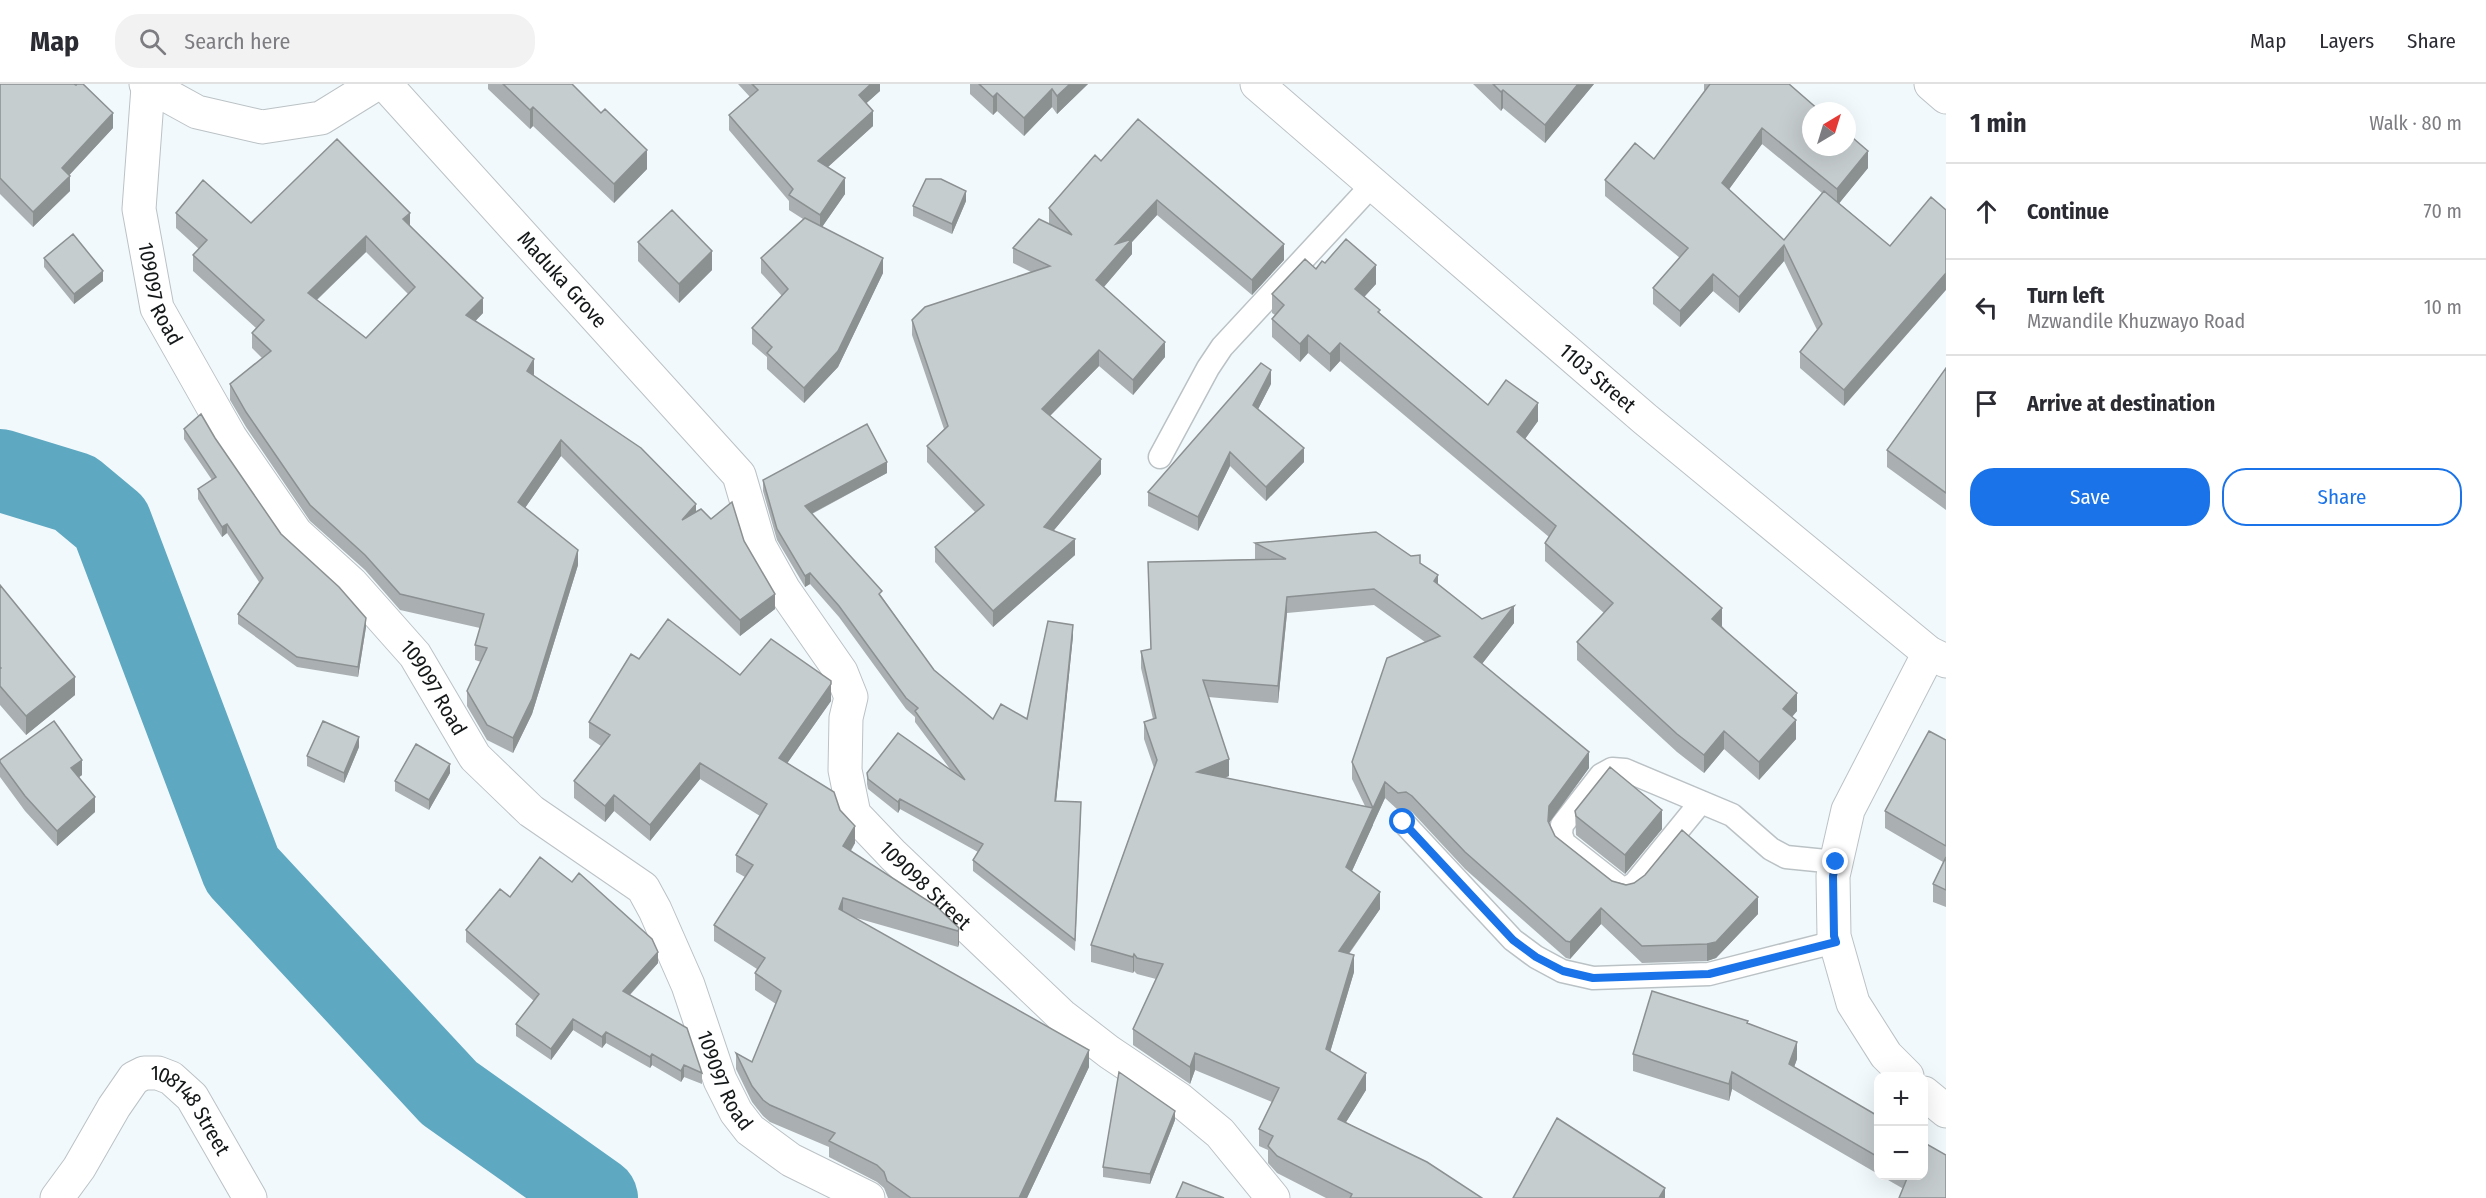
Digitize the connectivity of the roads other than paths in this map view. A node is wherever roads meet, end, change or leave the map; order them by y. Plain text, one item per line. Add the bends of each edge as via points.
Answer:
1 (376, 84) edge
2 (385, 84) edge
3 (1257, 84) edge
4 (1931, 84) edge
5 (147, 85) edge
6 (1946, 97) edge
7 (1372, 184) junction
8 (1160, 457) dead end
9 (739, 475) joint
10 (1938, 657) edge
11 (1701, 802) junction
12 (1403, 822) dead end
13 (1836, 862) junction
14 (1836, 942) junction
15 (1902, 1072) edge
16 (1928, 1097) edge
17 (1946, 1111) edge
18 (63, 1196) edge
19 (250, 1198) edge
20 (868, 1198) edge
21 (1273, 1198) edge

1 - 5 street via 321,118 262,128 197,112
2 - 9 street, Maduka Grove
3 - 7 street, 1103 Street
4 - 6 street
5 - 20 street, 109097 Road via 139,209 157,308 230,437 296,533 352,584 415,655 475,757 531,811 642,888 688,986 720,1080 736,1113 766,1143 791,1160
7 - 8 lane via 1222,347
7 - 10 street, 1103 Street via 1645,419
9 - 21 street, 109098 Street via 760,547 784,590 841,672 851,697 846,718 845,770 854,814 1061,1015 1220,1133
10 - 13 street via 1848,810
11 - 11 lane via 1627,888 1620,887 1564,843 1561,834 1562,825 1581,800 1601,775 1612,769 1625,770
11 - 13 lane via 1732,815 1786,857
12 - 14 lane via 1513,940 1563,971 1593,978 1709,974
13 - 14 street
14 - 15 street via 1853,1003 1886,1055
16 - 17 street
18 - 19 street, 108148 Street via 134,1078 158,1073 171,1078 192,1097

